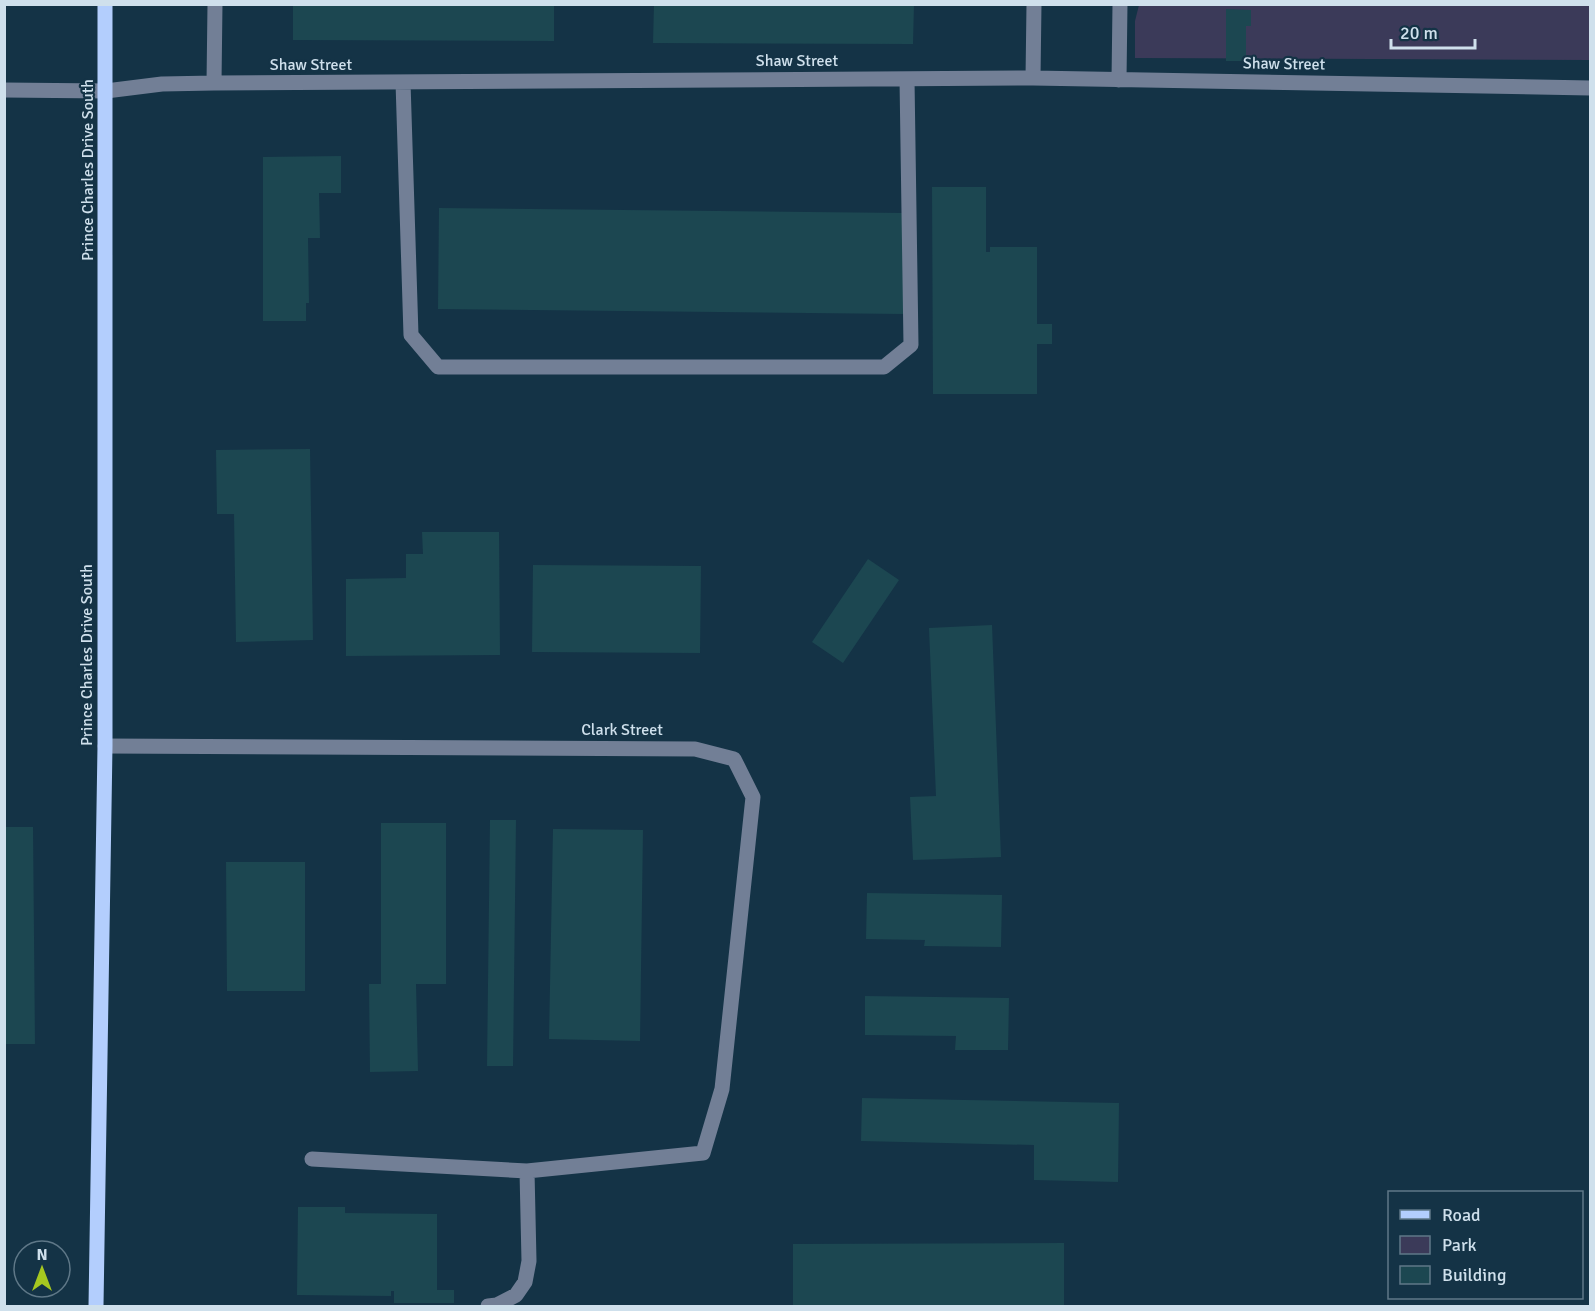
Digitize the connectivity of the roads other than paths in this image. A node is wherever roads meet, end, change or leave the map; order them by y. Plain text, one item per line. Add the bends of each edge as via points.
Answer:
1 (105, 4) edge
2 (215, 4) edge
3 (1034, 4) edge
4 (1120, 4) edge
5 (1033, 78) junction
6 (907, 79) junction
7 (1119, 80) junction
8 (403, 82) junction
9 (214, 83) junction
10 (1590, 88) edge
11 (4, 90) edge
12 (106, 91) junction
13 (105, 746) junction
14 (312, 1159) dead end
15 (527, 1171) junction
16 (96, 1306) edge
17 (488, 1306) edge

1 - 12 main road, Prince Charles Drive South
2 - 9 street
3 - 5 street
4 - 7 street
5 - 6 street, Shaw Street
5 - 7 street, Shaw Street
6 - 8 street, Shaw Street
6 - 8 street via 911,345 884,367 438,367 411,335
7 - 10 street, Shaw Street
8 - 9 street, Shaw Street
9 - 12 street, Shaw Street
11 - 12 street, Shaw Street
12 - 13 main road, Prince Charles Drive South
13 - 15 street, Clark Street via 695,748 734,759 753,797 722,1089 703,1153
13 - 16 main road, Prince Charles Drive South
14 - 15 street
15 - 17 street via 529,1261 525,1282 516,1295

